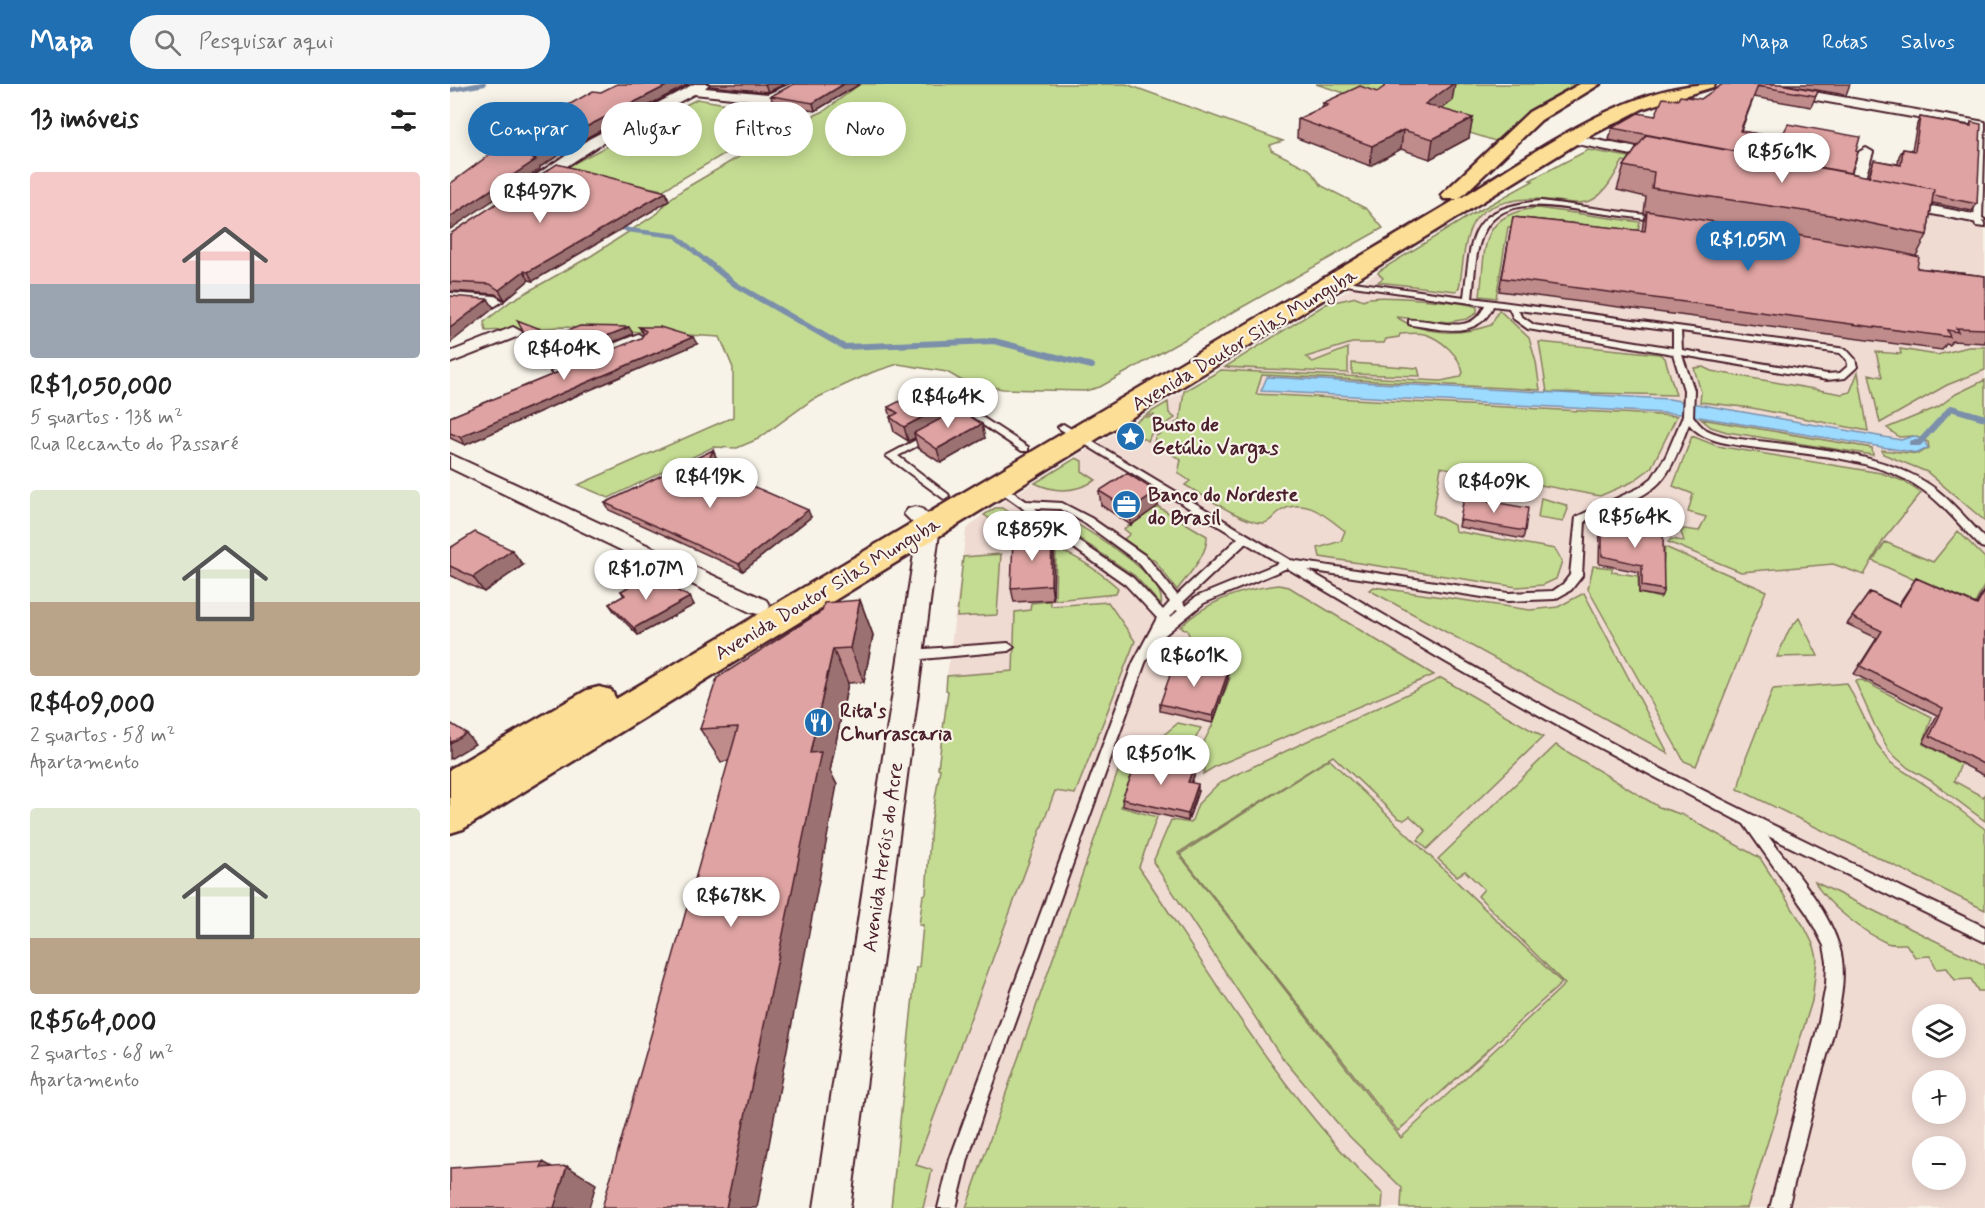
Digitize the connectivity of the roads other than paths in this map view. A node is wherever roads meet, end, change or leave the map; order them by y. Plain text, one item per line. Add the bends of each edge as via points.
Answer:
1 (801, 84) edge
2 (1593, 84) edge
3 (1672, 84) edge
4 (1707, 84) edge
5 (1748, 84) edge
6 (697, 87) edge
7 (1638, 104) junction
8 (1984, 125) edge
9 (1542, 136) dead end
10 (1572, 139) junction
11 (1866, 152) dead end
12 (1682, 161) edge
13 (518, 193) edge
14 (1853, 194) edge
15 (1447, 200) junction
16 (1887, 201) edge
17 (1668, 220) edge
18 (1982, 222) edge
19 (1339, 282) junction
20 (450, 298) edge
21 (1468, 300) junction
22 (495, 302) dead end
23 (1490, 303) junction
24 (1512, 306) junction
25 (1412, 322) dead end
26 (1677, 328) junction
27 (513, 332) dead end
28 (638, 339) edge
29 (1676, 351) junction
30 (450, 358) edge
31 (1176, 371) junction
32 (544, 378) edge
33 (1688, 416) junction
34 (1071, 432) junction
35 (1025, 449) junction
36 (450, 460) edge
37 (997, 486) junction
38 (944, 496) junction
39 (1024, 504) junction
40 (922, 520) junction
41 (1246, 537) junction
42 (1985, 544) edge
43 (1288, 563) junction
44 (758, 606) junction
45 (1180, 607) junction
46 (1166, 621) junction
47 (1008, 647) dead end
48 (911, 655) junction
49 (450, 788) edge
50 (450, 817) edge
51 (1749, 822) junction
52 (1985, 935) edge
53 (832, 1208) edge
54 (947, 1208) edge
55 (1779, 1208) edge

1 - 6 street via 770,98
2 - 15 main road, Avenida Doutor Silas Munguba via 1535,116
3 - 7 main road
4 - 7 main road, Avenida Doutor Silas Munguba
5 - 8 street
6 - 13 street via 594,142
7 - 10 main road, Avenida Doutor Silas Munguba
8 - 18 lane
9 - 15 main road
10 - 12 street
10 - 19 main road, Avenida Doutor Silas Munguba
11 - 14 street
15 - 31 main road, Avenida Doutor Silas Munguba
16 - 18 street
17 - 21 lane via 1541,203 1501,211 1486,221 1477,234
19 - 21 lane
19 - 31 main road, Avenida Doutor Silas Munguba via 1202,364
20 - 22 street
21 - 23 lane
23 - 24 lane
23 - 25 lane via 1481,319 1472,324
24 - 26 lane
24 - 29 lane via 1517,317 1531,327
26 - 29 lane
26 - 29 lane via 1843,351 1854,362 1847,374 1827,377
27 - 30 street
28 - 32 street
29 - 33 lane via 1689,390
31 - 34 main road, Avenida Doutor Silas Munguba
31 - 34 main road, Avenida Doutor Silas Munguba via 1151,376
33 - 42 lane via 1700,430 1721,439 1875,464 1907,476 1937,494
33 - 43 lane via 1656,480 1580,519 1576,576 1555,595 1508,597
34 - 35 main road, Avenida Doutor Silas Munguba
34 - 37 main road, Avenida Doutor Silas Munguba
34 - 41 lane
35 - 38 main road, Avenida Doutor Silas Munguba
35 - 38 lane via 971,414 891,456
36 - 44 street
37 - 39 lane
37 - 40 main road, Avenida Doutor Silas Munguba
38 - 40 main road, Avenida Doutor Silas Munguba
39 - 45 lane via 1062,506 1087,520 1143,560
39 - 46 lane via 1129,581
40 - 44 main road, Avenida Doutor Silas Munguba
40 - 48 street, Avenida Heróis do Acre
40 - 50 main road, Avenida Doutor Silas Munguba
41 - 43 lane
41 - 45 lane
43 - 45 lane
43 - 51 lane via 1502,690
44 - 49 main road, Avenida Doutor Silas Munguba
45 - 46 lane
46 - 54 lane via 1139,663 976,1110
47 - 48 lane
48 - 53 street, Avenida Heróis do Acre
51 - 52 lane
51 - 55 lane via 1822,924 1835,961 1827,1022

